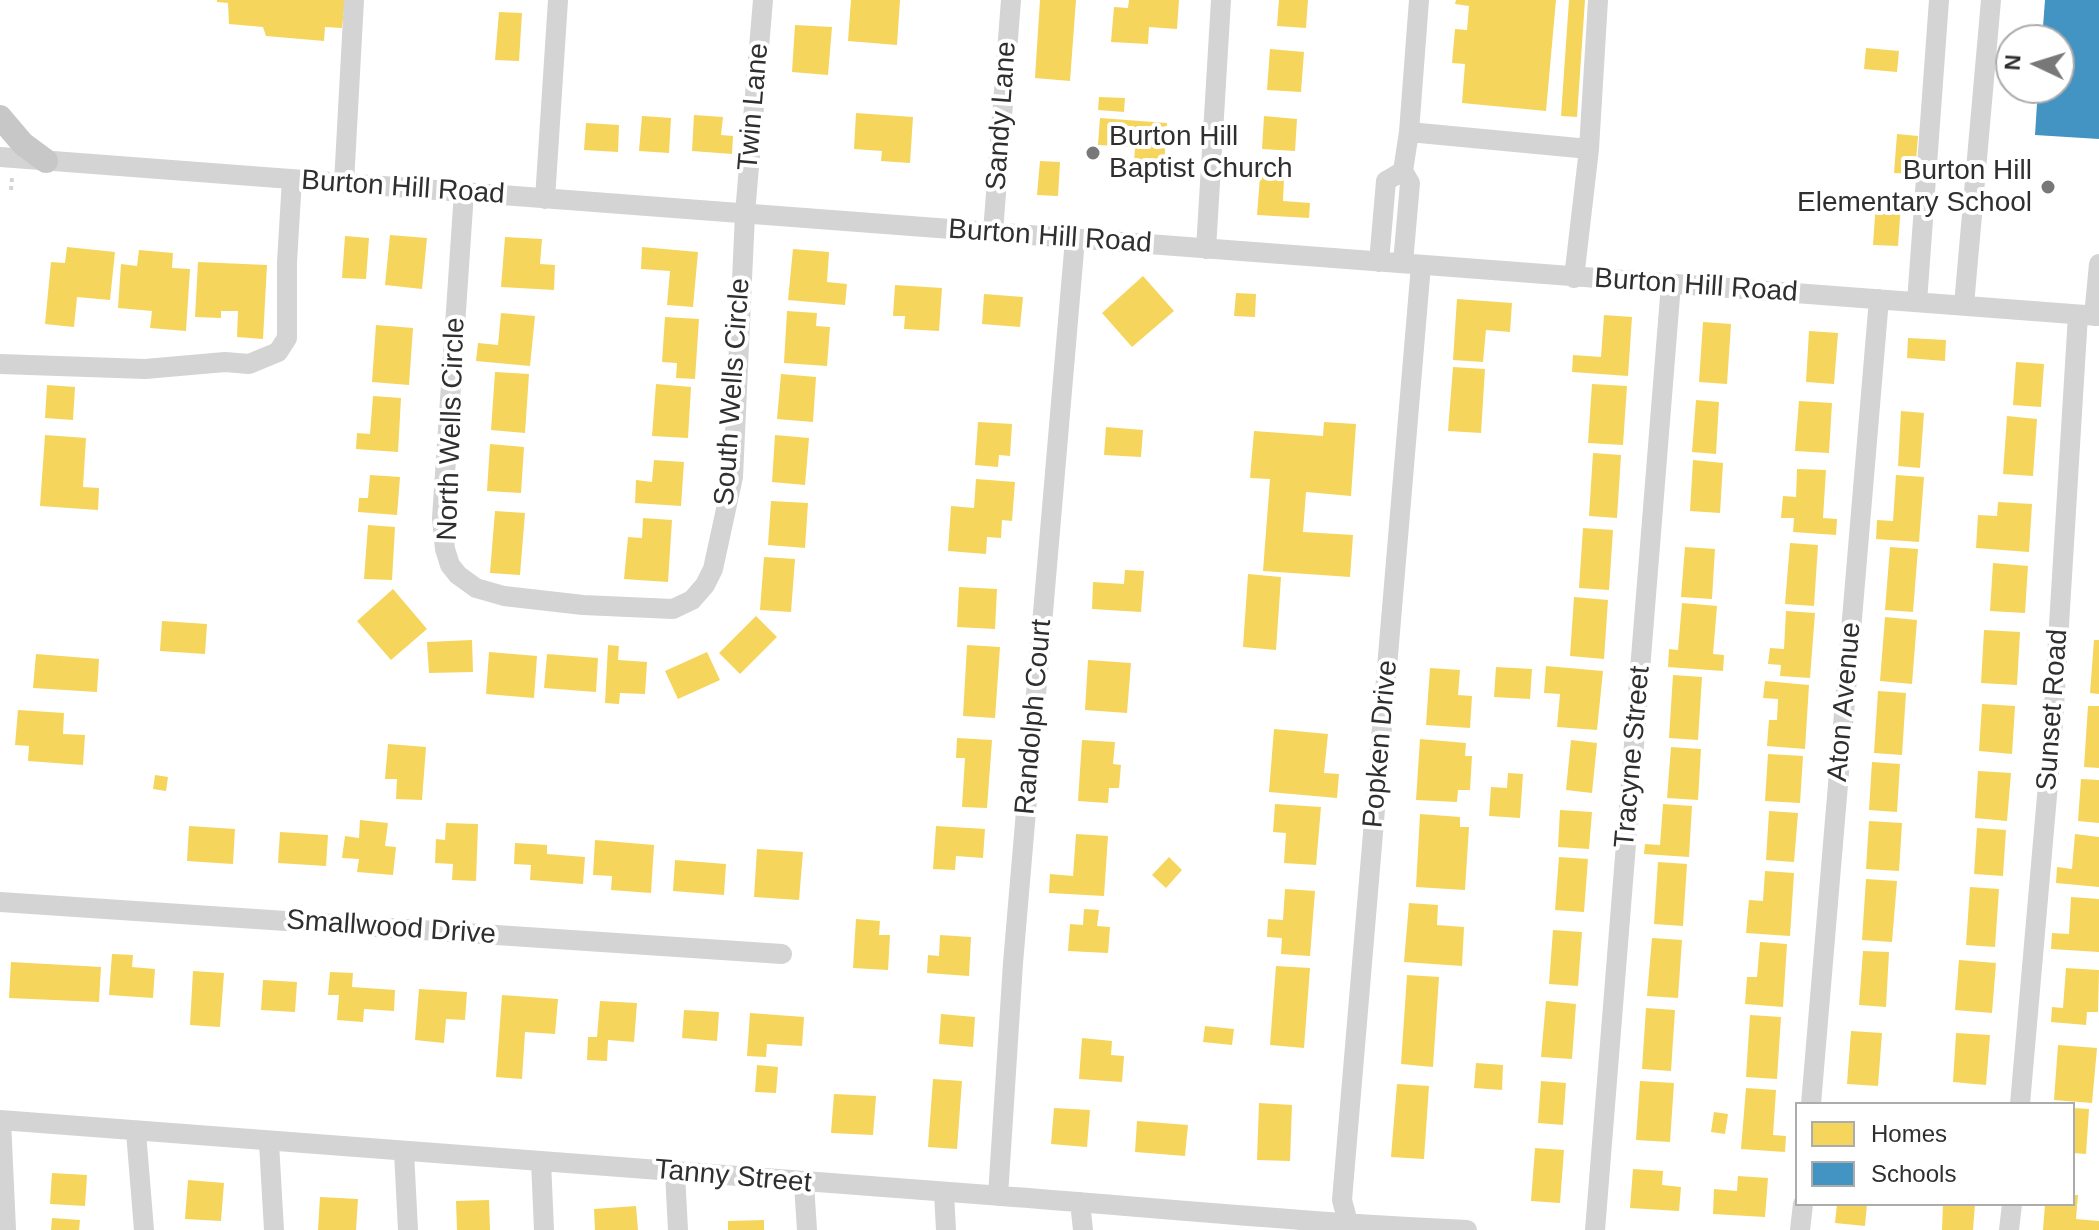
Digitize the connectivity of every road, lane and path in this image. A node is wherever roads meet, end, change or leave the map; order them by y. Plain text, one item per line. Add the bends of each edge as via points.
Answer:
1 (354, 0) edge
2 (558, 0) edge
3 (763, 0) edge
4 (1011, 0) edge
5 (1221, 0) edge
6 (1419, 0) edge
7 (1598, 0) edge
8 (1939, 0) edge
9 (1991, 0) edge
10 (0, 117) edge
11 (1409, 132) junction
12 (1589, 149) junction
13 (0, 157) edge
14 (46, 161) junction
15 (1403, 171) junction
16 (12, 178) dead end
17 (292, 179) junction
18 (344, 183) junction
19 (11, 190) dead end
20 (464, 192) junction
21 (545, 199) junction
22 (745, 214) junction
23 (993, 232) junction
24 (1075, 239) junction
25 (1206, 249) junction
26 (1379, 262) junction
27 (1412, 264) junction
28 (2099, 264) edge
29 (1574, 278) junction
30 (1671, 284) junction
31 (1879, 299) junction
32 (1917, 302) junction
33 (1964, 305) junction
34 (2090, 315) edge
35 (0, 364) edge
36 (713, 569) joint
37 (0, 902) edge
38 (782, 954) dead end
39 (1811, 1102) edge
40 (2020, 1102) edge
41 (0, 1120) edge
42 (136, 1132) junction
43 (269, 1143) junction
44 (404, 1152) junction
45 (541, 1161) junction
46 (675, 1173) junction
47 (804, 1184) junction
48 (944, 1193) junction
49 (998, 1196) junction
50 (1080, 1202) junction
51 (1803, 1206) edge
52 (2012, 1206) edge
53 (1214, 1221) edge
54 (1349, 1226) edge
55 (6, 1230) edge
56 (144, 1230) edge
57 (274, 1230) edge
58 (408, 1230) edge
59 (544, 1230) edge
60 (678, 1230) edge
61 (807, 1230) edge
62 (946, 1230) edge
63 (1083, 1230) edge
64 (1467, 1230) edge
65 (1595, 1230) edge
66 (1800, 1230) edge
67 (2009, 1230) edge

1 - 18 street
2 - 21 street
3 - 22 street, Twin Lane
4 - 23 street, Sandy Lane
5 - 25 street
6 - 11 street
7 - 12 street
8 - 32 street
9 - 33 street
10 - 14 main road
11 - 12 street
11 - 15 street
12 - 29 street
13 - 14 street, Burton Hill Road
14 - 17 street, Burton Hill Road
15 - 26 street via 1386,181
15 - 27 street, Popken Drive via 1410,183
16 - 19 path
17 - 18 street, Burton Hill Road
17 - 35 street via 287,338 278,352 249,364 145,369
18 - 20 street, Burton Hill Road
20 - 21 street, Burton Hill Road
20 - 36 street, North Wells Circle via 442,518 450,565 476,588 504,596 673,609 692,600
21 - 22 street, Burton Hill Road
22 - 23 street, Burton Hill Road
22 - 36 street, South Wells Circle via 733,477
23 - 24 street, Burton Hill Road
24 - 25 street, Burton Hill Road
24 - 49 street, Randolph Court via 1014,947
25 - 26 street, Burton Hill Road
26 - 27 street, Burton Hill Road
27 - 29 street, Burton Hill Road
27 - 54 street, Popken Drive via 1342,1200
28 - 34 street, Sunset Road
29 - 30 street, Burton Hill Road
30 - 31 street, Burton Hill Road
30 - 65 street, Tracyne Street
31 - 32 street, Burton Hill Road
31 - 39 street, Aton Avenue
32 - 33 street, Burton Hill Road
33 - 34 street, Burton Hill Road
34 - 40 street, Sunset Road
37 - 38 street, Smallwood Drive
41 - 42 street, Tanny Street
41 - 55 street
42 - 43 street, Tanny Street
42 - 56 street
43 - 44 street, Tanny Street
43 - 57 street
44 - 45 street, Tanny Street
44 - 58 street
45 - 46 street, Tanny Street
45 - 59 street
46 - 47 street, Tanny Street
46 - 60 street
47 - 48 street, Tanny Street
47 - 61 street
48 - 49 street, Tanny Street
48 - 62 street
49 - 50 street, Tanny Street
50 - 53 street, Tanny Street
50 - 63 street
51 - 66 street
52 - 67 street
53 - 54 street, Tanny Street
54 - 64 street, Tanny Street

